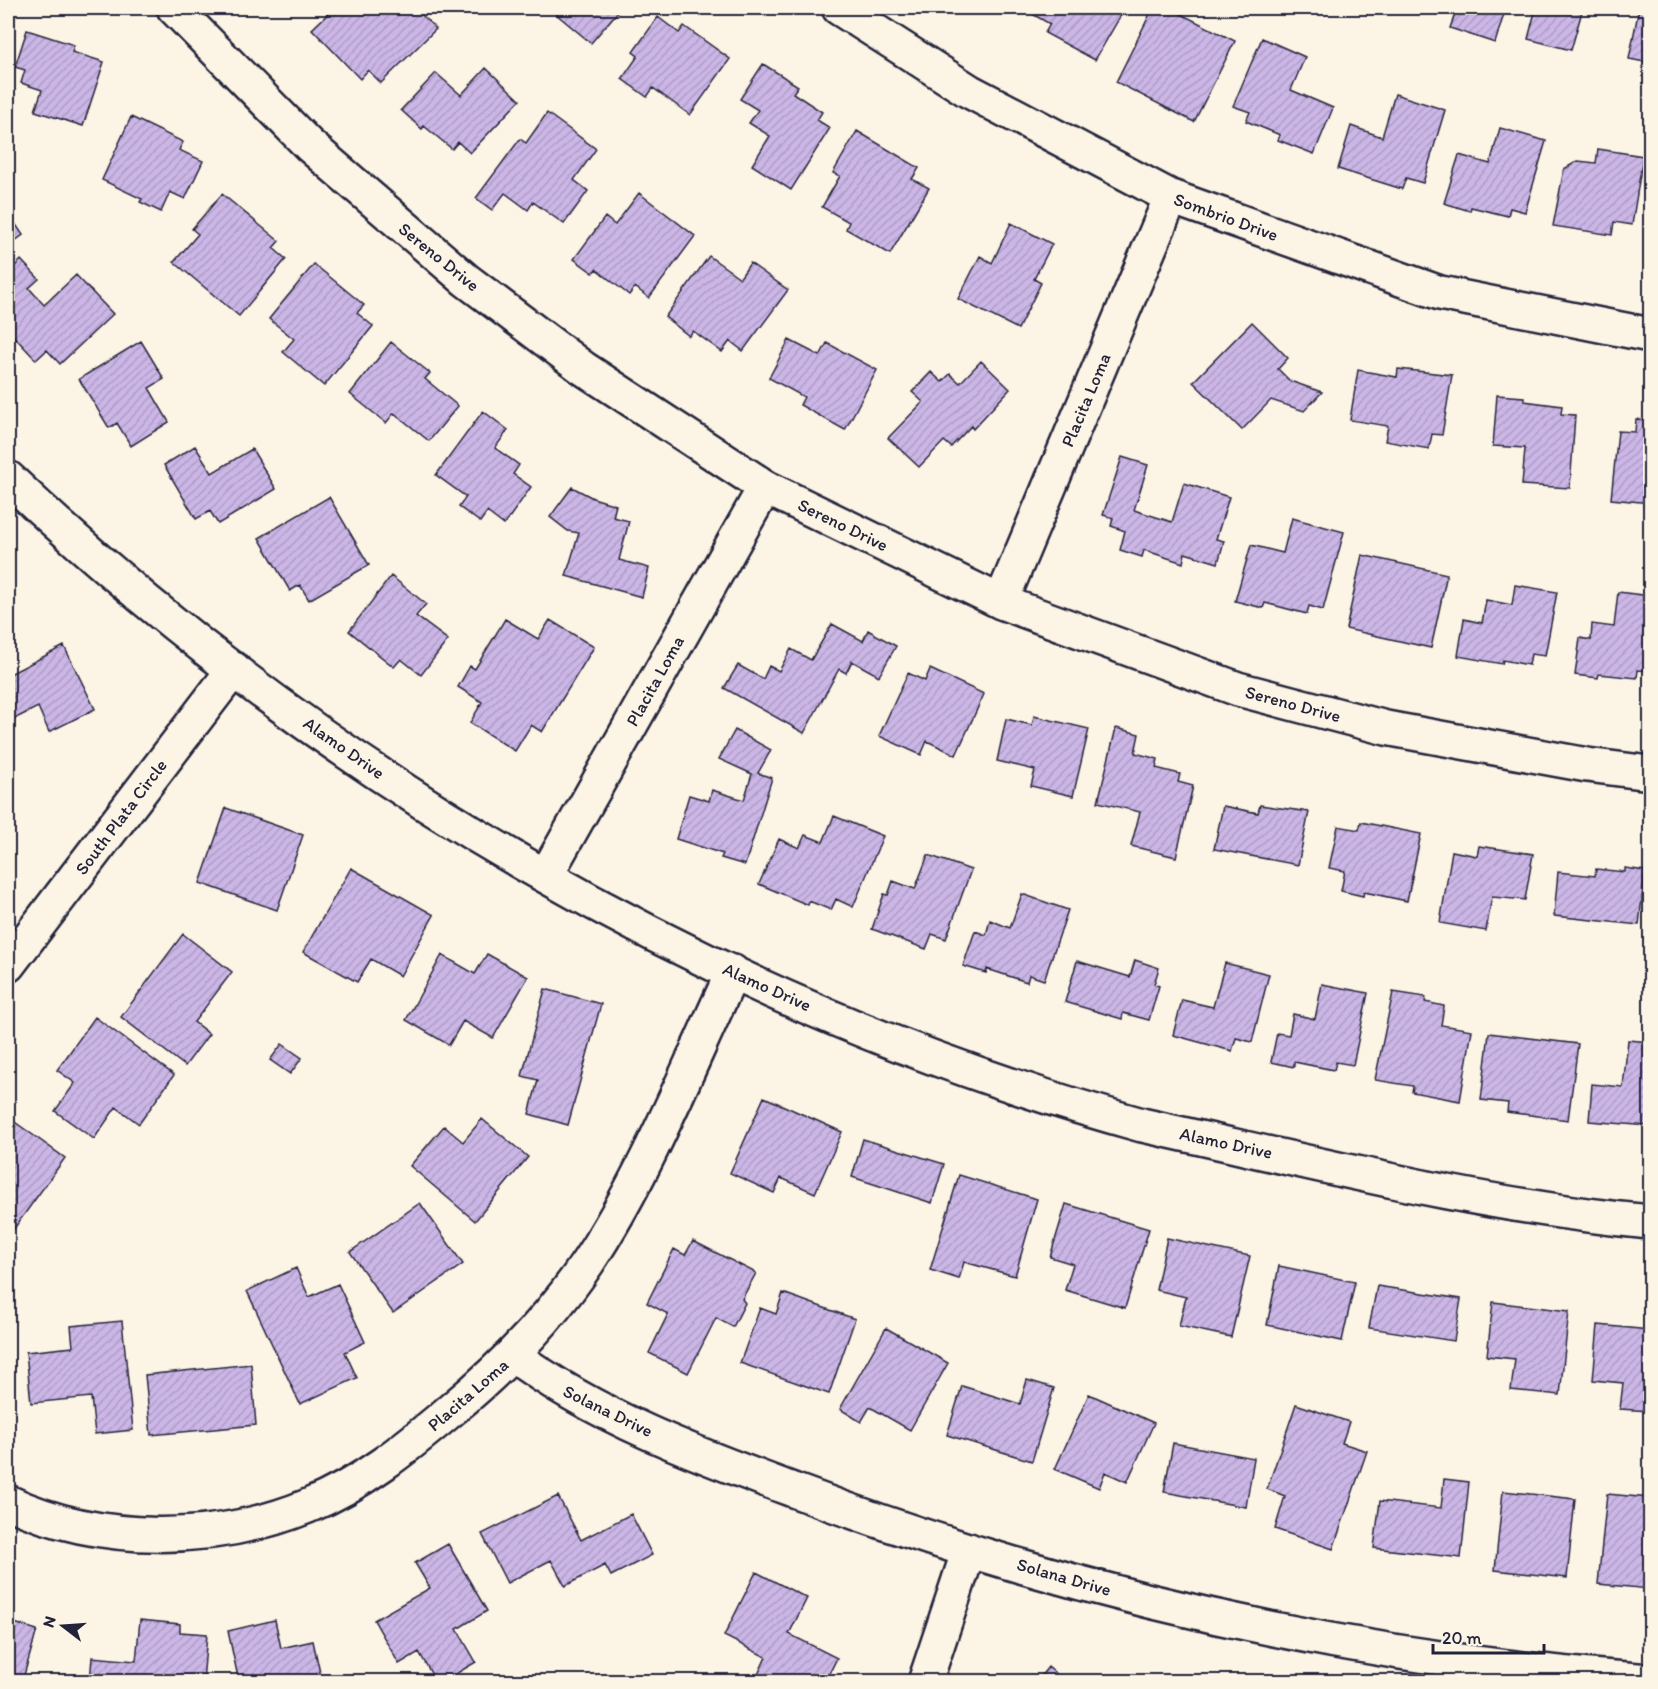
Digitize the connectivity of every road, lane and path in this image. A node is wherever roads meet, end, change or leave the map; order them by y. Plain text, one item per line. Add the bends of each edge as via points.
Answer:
1 (174, 8) edge
2 (839, 8) edge
3 (1171, 198) junction
4 (1650, 335) edge
5 (8, 478) edge
6 (765, 487) junction
7 (1001, 602) junction
8 (234, 669) junction
9 (1650, 773) edge
10 (546, 875) junction
11 (8, 965) edge
12 (733, 972) junction
13 (1650, 1222) edge
14 (513, 1355) junction
15 (8, 1502) edge
16 (969, 1550) junction
17 (1569, 1678) edge
18 (924, 1682) edge
19 (1650, 1682) edge

1 - 6 street, Sereno Drive via 309,145 466,280 583,368
2 - 3 street, Sombrio Drive via 969,91
3 - 4 street, Sombrio Drive via 1440,293
3 - 7 street, Placita Loma
5 - 8 street, Alamo Drive via 51,519
6 - 7 street, Sereno Drive
6 - 10 street, Placita Loma
7 - 9 street, Sereno Drive via 1238,689 1386,728
8 - 10 street, Alamo Drive via 357,758
8 - 11 street, South Plata Circle
10 - 12 street, Alamo Drive via 624,919
12 - 13 street, Alamo Drive via 936,1058 1142,1125 1471,1197
12 - 14 street, Placita Loma via 616,1214 555,1309
14 - 15 street, Placita Loma via 387,1462 310,1505 270,1520 183,1534 130,1533 74,1525
14 - 16 street, Solana Drive via 570,1394 710,1457 848,1510
16 - 17 street, Solana Drive via 1136,1598 1266,1628
16 - 18 street
17 - 19 street, Solana Drive

